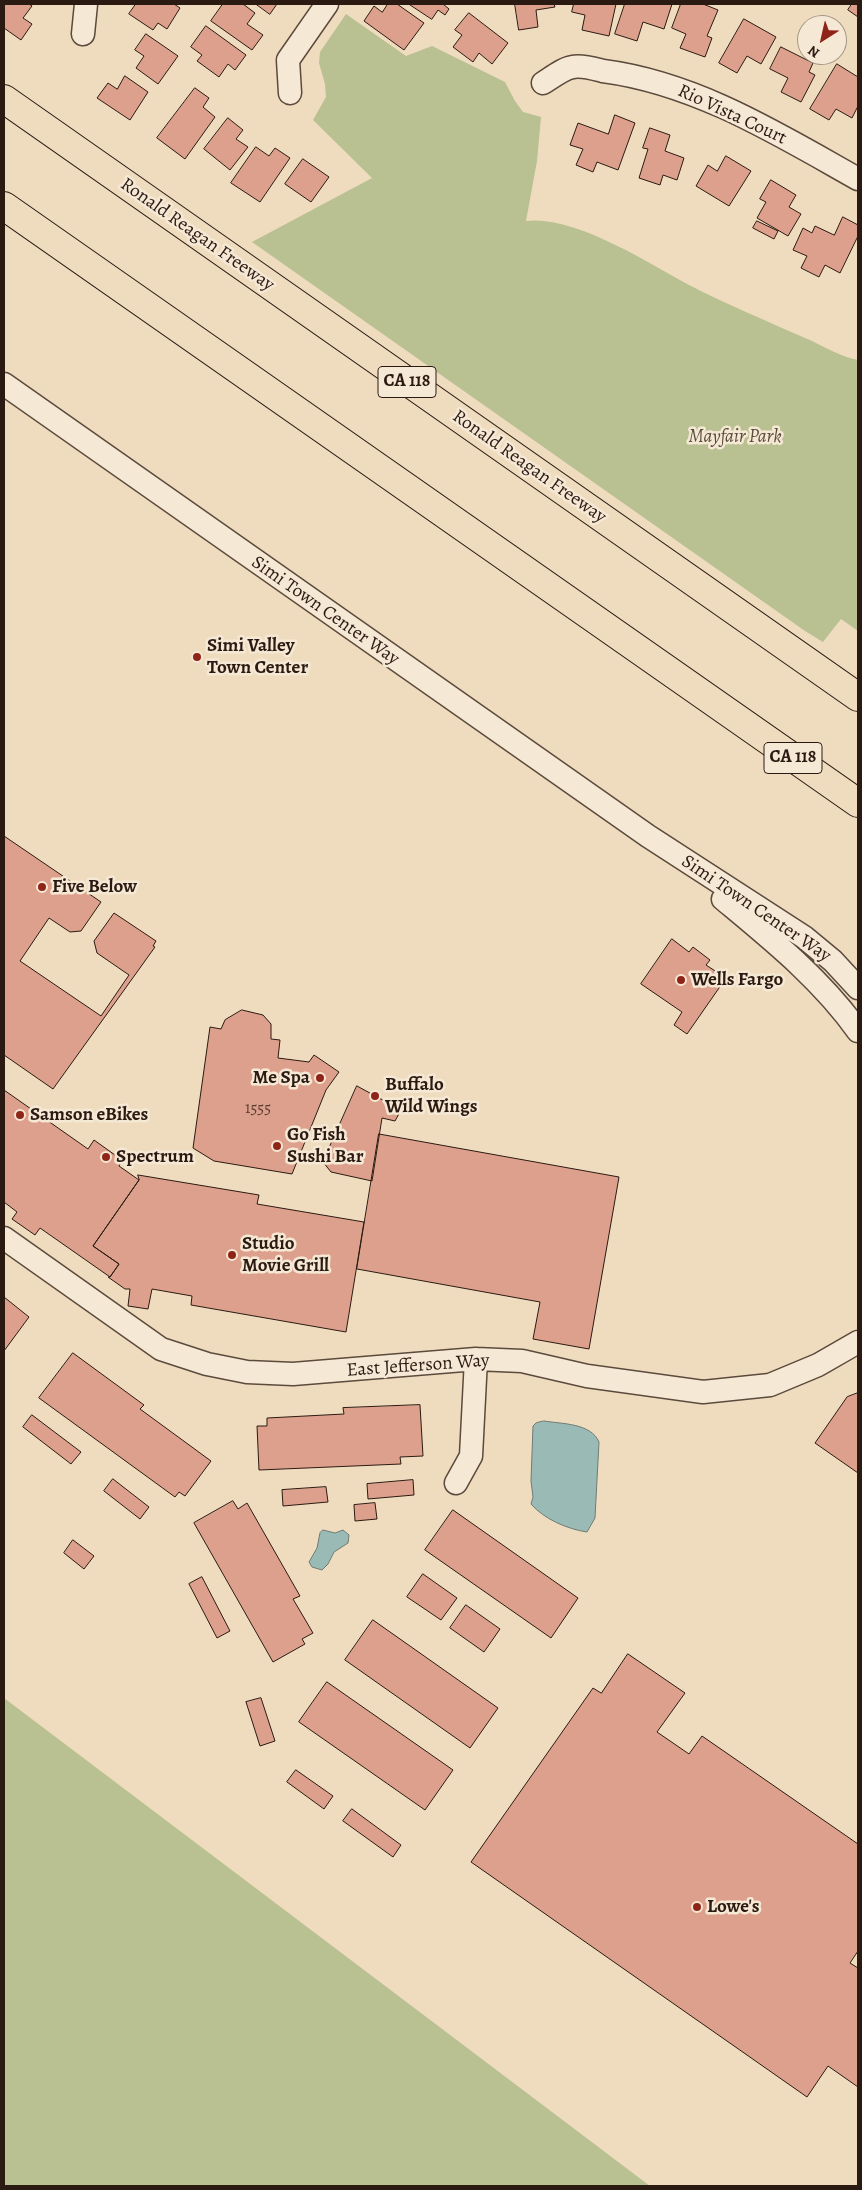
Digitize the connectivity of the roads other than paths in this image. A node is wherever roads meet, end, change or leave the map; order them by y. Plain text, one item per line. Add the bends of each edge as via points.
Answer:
1 (86, 4) edge
2 (327, 4) edge
3 (83, 34) dead end
4 (543, 83) dead end
5 (290, 94) dead end
6 (4, 99) edge
7 (858, 179) edge
8 (4, 206) edge
9 (4, 384) edge
10 (858, 697) edge
11 (858, 803) edge
12 (648, 836) junction
13 (858, 988) edge
14 (858, 1030) edge
15 (4, 1238) edge
16 (858, 1342) edge
17 (476, 1359) junction
18 (456, 1483) dead end

1 - 3 street
2 - 5 street via 288,60
4 - 7 street, Rio Vista Court via 573,66 615,72 670,86 724,106
6 - 10 highway, Ronald Reagan Freeway / CA 118
8 - 11 highway, CA 118
9 - 12 street, Simi Town Center Way
12 - 13 street, Simi Town Center Way via 804,937
12 - 14 street, Simi Town Center Way via 786,952 834,1000
15 - 17 street, East Jefferson Way via 161,1349 207,1364 247,1372 293,1374
16 - 17 street, East Jefferson Way via 818,1365 770,1385 703,1392 588,1376 522,1361
17 - 18 street via 471,1456

